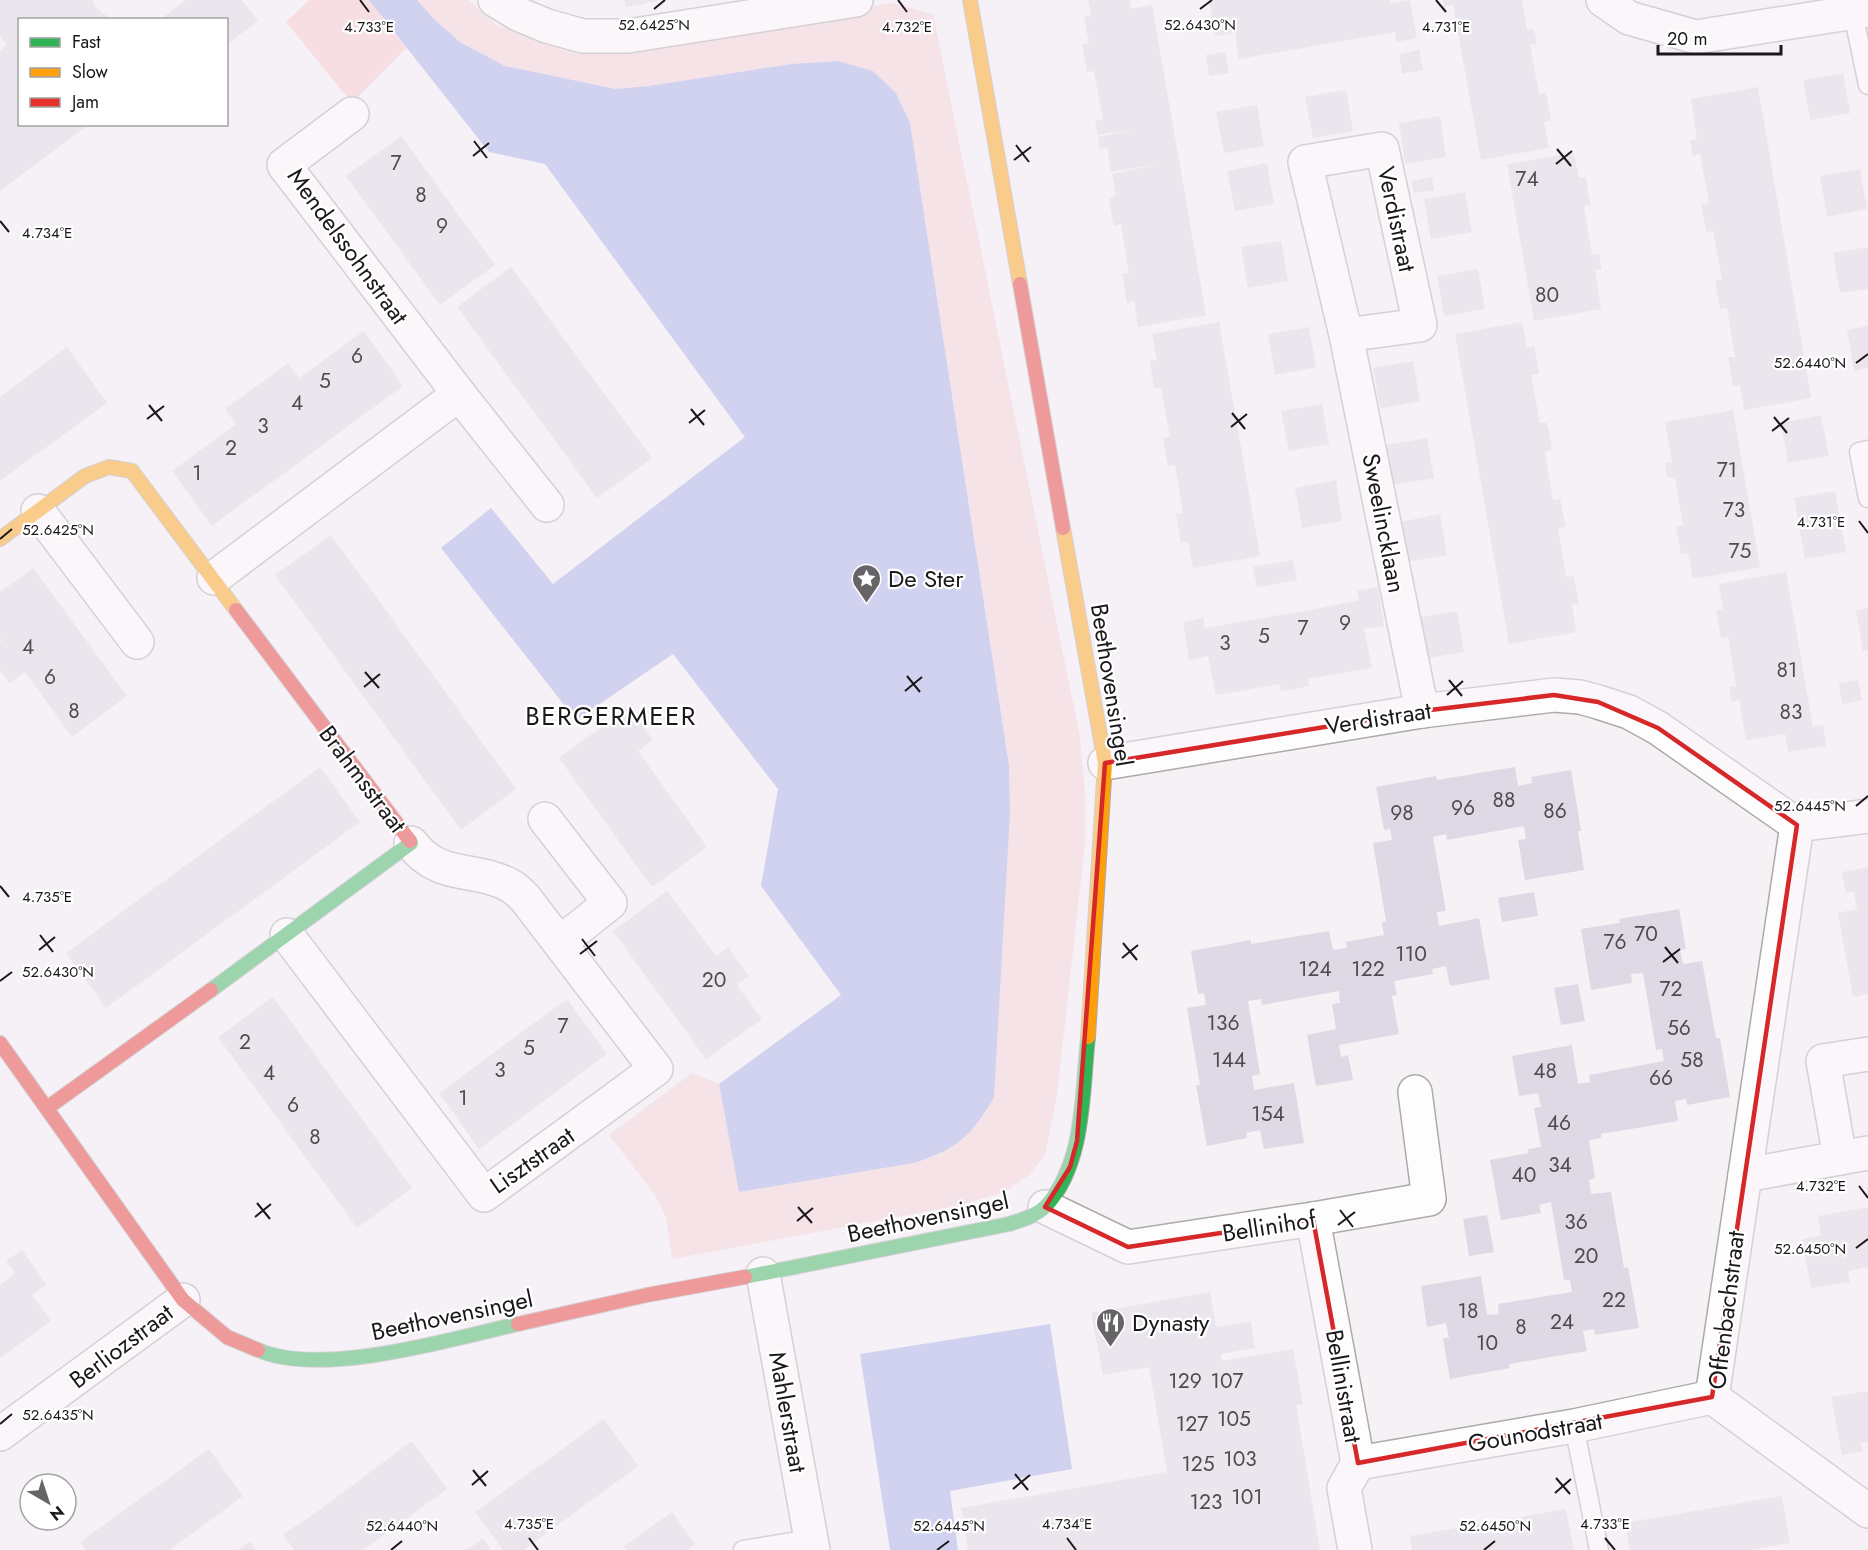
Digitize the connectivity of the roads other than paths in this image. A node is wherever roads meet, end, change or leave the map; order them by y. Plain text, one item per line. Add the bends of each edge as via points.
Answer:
1 (495, 0) edge
2 (856, 0) edge
3 (970, 0) edge
4 (1603, 0) edge
5 (1861, 11) edge
6 (1868, 85) edge
7 (352, 114) dead end
8 (1346, 335) junction
9 (459, 394) junction
10 (1868, 450) edge
11 (1868, 498) edge
12 (547, 505) dead end
13 (38, 511) junction
14 (0, 539) edge
15 (214, 578) junction
16 (137, 642) dead end
17 (1422, 711) junction
18 (1105, 763) junction
19 (1868, 816) edge
20 (545, 819) dead end
21 (1797, 825) junction
22 (411, 843) junction
23 (287, 935) junction
24 (561, 942) junction
25 (0, 1043) edge
26 (1868, 1054) edge
27 (1414, 1092) dead end
28 (47, 1108) junction
29 (1854, 1155) edge
30 (1745, 1175) junction
31 (1046, 1207) junction
32 (1313, 1219) junction
33 (764, 1274) junction
34 (183, 1300) junction
35 (1712, 1397) junction
36 (1574, 1426) junction
37 (0, 1434) edge
38 (1358, 1463) junction
39 (1868, 1511) edge
40 (812, 1544) edge
41 (743, 1550) edge
42 (1355, 1550) edge
43 (1599, 1550) edge

1 - 2 street via 548,27 583,36 628,36
3 - 18 street, Beethovensingel
4 - 5 street via 1629,18 1696,37
5 - 6 lane
7 - 9 street, Mendelssohnstraat via 284,165
8 - 8 street, Verdistraat via 1420,325 1382,149 1305,162
8 - 17 street, Sweelincklaan
9 - 12 street, Mendelssohnstraat
9 - 15 street
10 - 11 lane via 1859,452
13 - 14 street, Brahmsstraat
13 - 15 street, Brahmsstraat via 86,476 109,467 132,471
13 - 16 street
15 - 22 street, Brahmsstraat
17 - 18 street, Verdistraat
17 - 21 street, Verdistraat via 1554,695 1598,702 1629,712 1658,728
18 - 31 street, Beethovensingel via 1088,1035 1077,1141 1070,1167
19 - 21 street
20 - 24 street via 610,903
21 - 30 street, Offenbachstraat
22 - 23 street, Brahmsstraat
22 - 24 street, Lisztstraat via 421,856 440,867 513,886
23 - 24 street, Lisztstraat via 484,1195 656,1069
23 - 28 street, Brahmsstraat
25 - 28 street, Beethovensingel
26 - 29 street via 1823,1061
27 - 32 street, Bellinihof via 1429,1199
28 - 34 street, Beethovensingel
29 - 30 street
30 - 35 street, Offenbachstraat
31 - 32 street, Bellinihof via 1128,1247
31 - 33 street, Beethovensingel via 1009,1224
32 - 38 street, Bellinistraat
33 - 34 street, Beethovensingel via 647,1295 389,1353 322,1361 271,1356 255,1350 227,1337
33 - 40 street, Mahlerstraat
34 - 37 street, Berliozstraat
35 - 36 street, Gounodstraat
35 - 39 street, Offenbachstraat
36 - 38 street, Gounodstraat
36 - 43 lane
38 - 42 street, Bellinistraat via 1344,1488
40 - 41 lane

